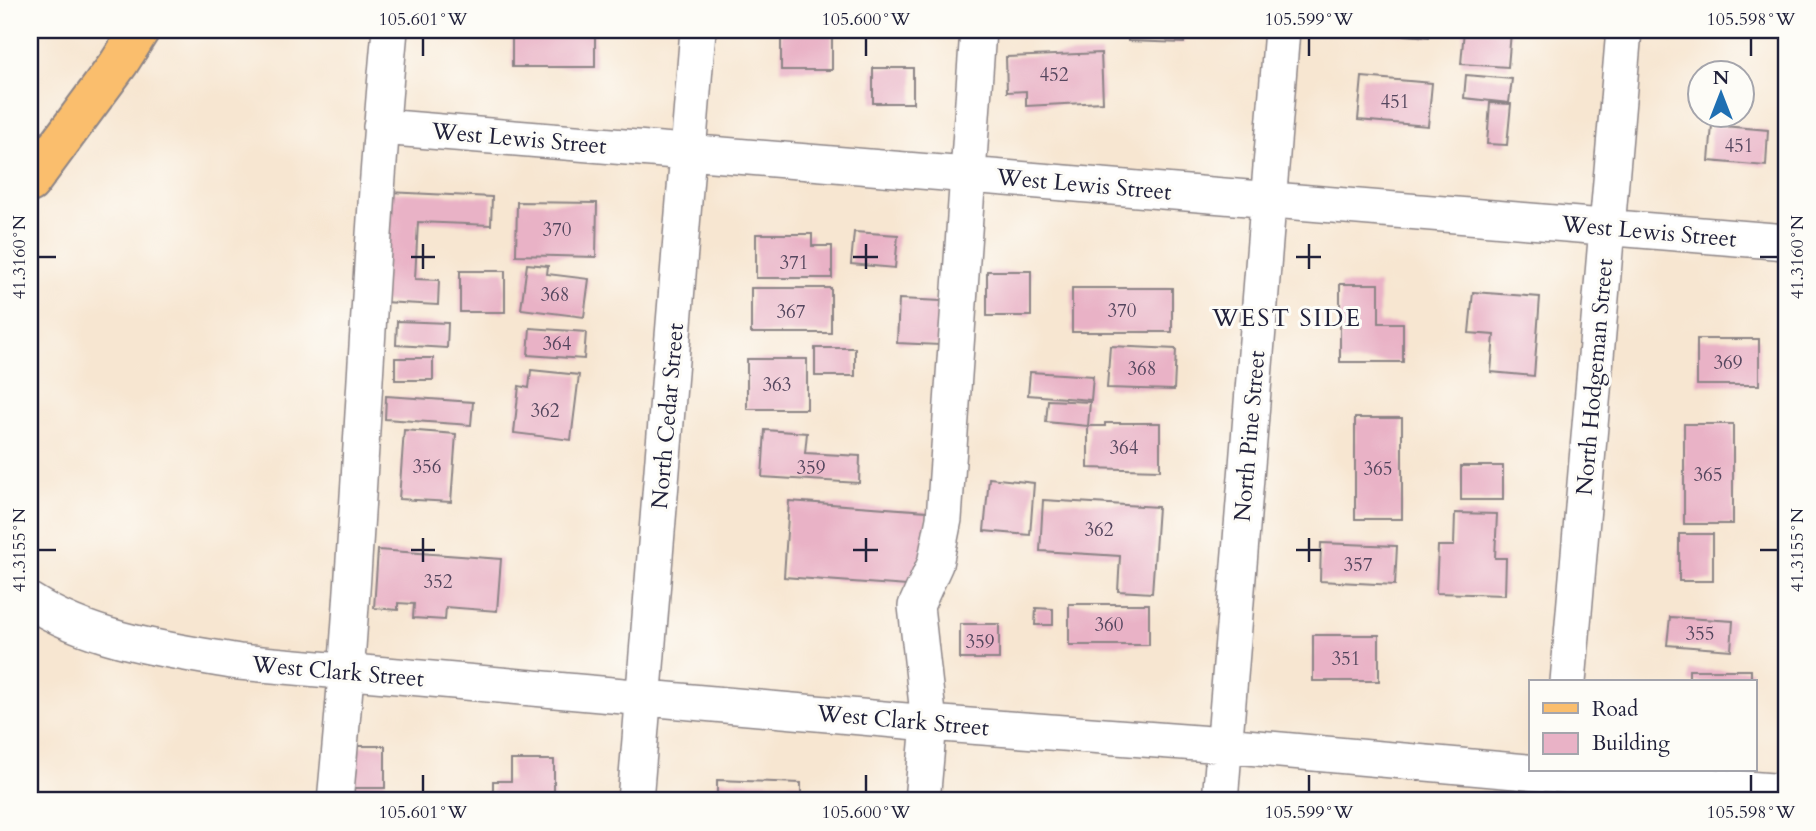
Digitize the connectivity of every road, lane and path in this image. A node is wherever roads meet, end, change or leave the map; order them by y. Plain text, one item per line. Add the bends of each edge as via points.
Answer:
1 (141, 30) edge
2 (390, 30) edge
3 (698, 30) edge
4 (978, 30) edge
5 (1282, 30) edge
6 (1624, 30) edge
7 (381, 127) junction
8 (688, 151) junction
9 (968, 175) junction
10 (30, 183) edge
11 (1268, 200) junction
12 (1608, 227) junction
13 (1786, 242) edge
14 (30, 601) edge
15 (348, 671) junction
16 (1568, 680) edge
17 (644, 698) junction
18 (929, 723) junction
19 (1224, 745) junction
20 (1559, 782) edge
21 (1786, 792) edge
22 (335, 801) edge
23 (635, 801) edge
24 (922, 801) edge
25 (1220, 801) edge

1 - 10 main road
2 - 7 street
3 - 8 street, North Cedar Street
4 - 9 street
5 - 11 street, North Pine Street
6 - 12 street, North Hodgeman Street
7 - 8 street, West Lewis Street
7 - 15 street
8 - 9 street, West Lewis Street
8 - 17 street, North Cedar Street
9 - 11 street, West Lewis Street
9 - 18 street via 944,519 935,564 916,606
11 - 12 street, West Lewis Street
11 - 19 street, North Pine Street
12 - 13 street, West Lewis Street
12 - 16 street, North Hodgeman Street
14 - 15 street, West Clark Street via 90,630 138,645 239,662
15 - 17 street, West Clark Street
15 - 22 street
17 - 18 street, West Clark Street
17 - 23 street, North Cedar Street
18 - 19 street, West Clark Street
18 - 24 street
19 - 20 street, West Clark Street
19 - 25 street, North Pine Street
20 - 21 street, West Clark Street

